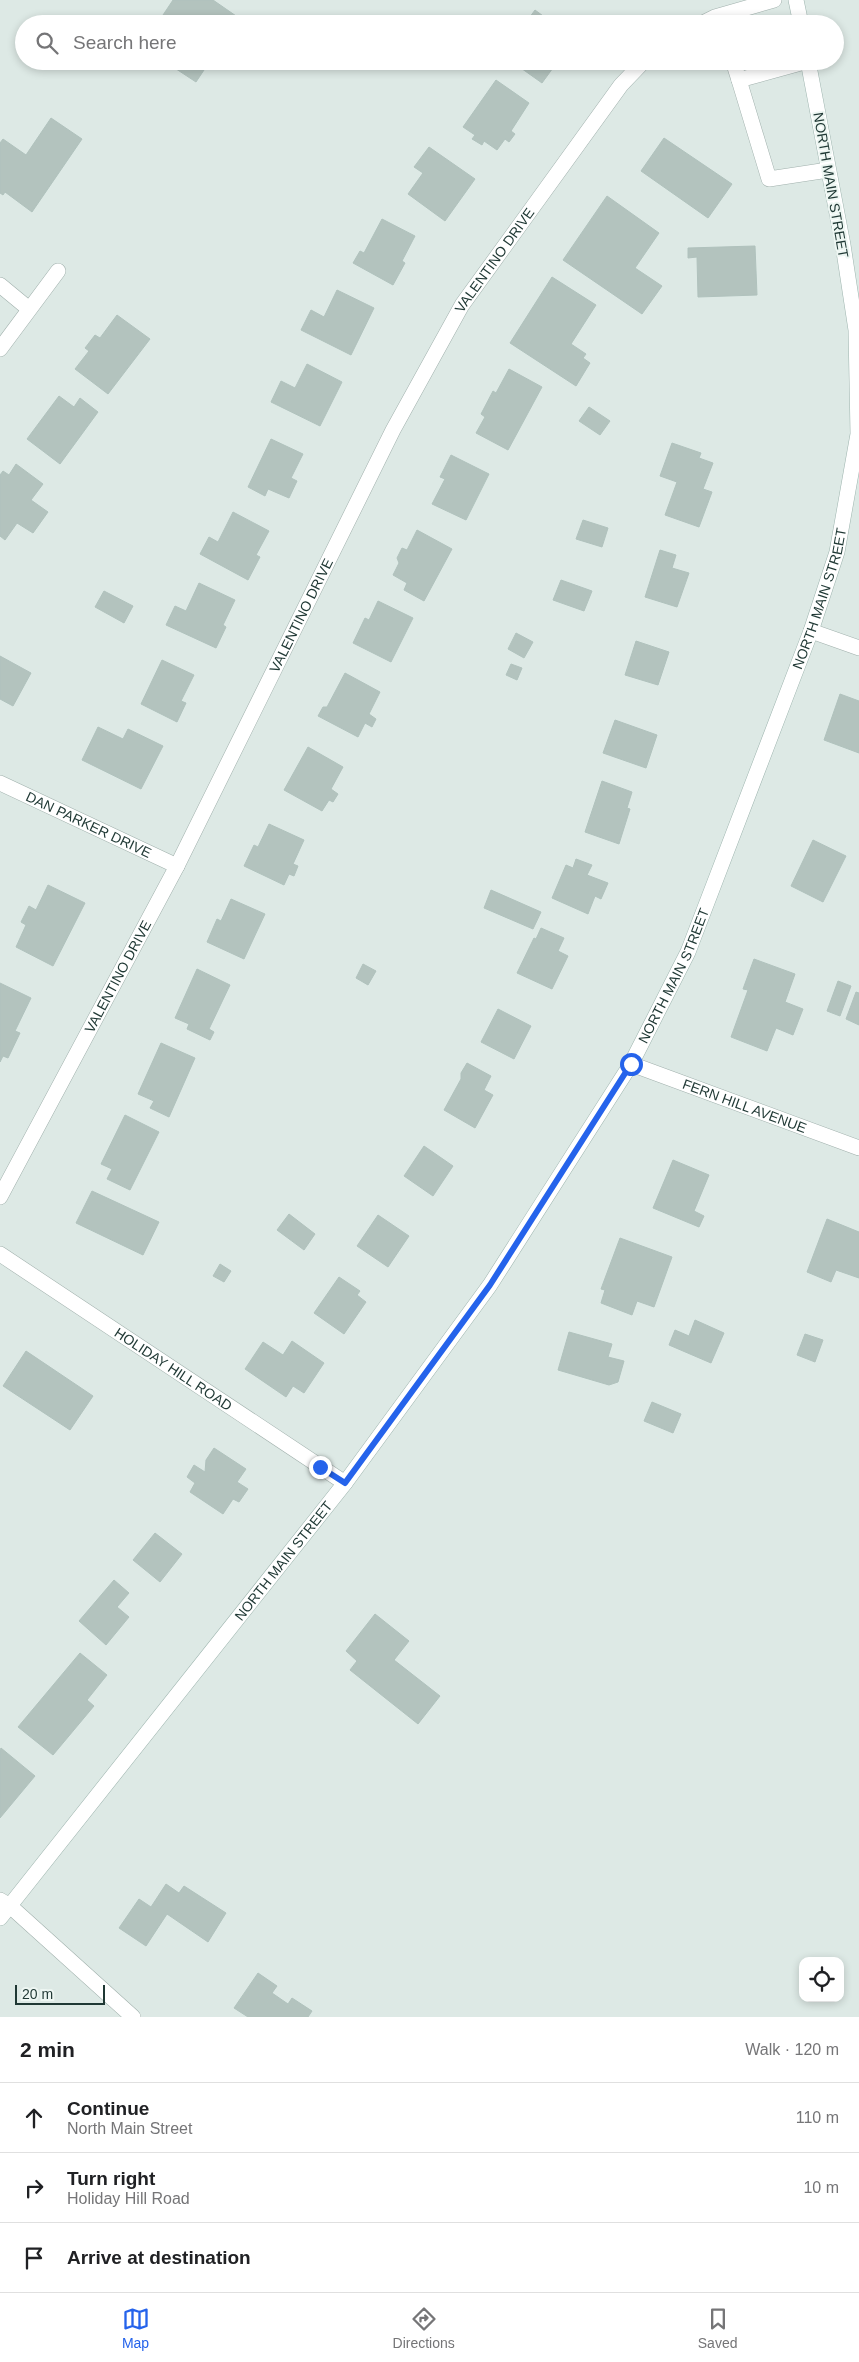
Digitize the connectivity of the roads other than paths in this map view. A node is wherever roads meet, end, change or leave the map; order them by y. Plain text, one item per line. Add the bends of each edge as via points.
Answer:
1 (774, 0) edge
2 (796, 0) edge
3 (734, 15) edge
4 (799, 15) edge
5 (635, 70) edge
6 (735, 70) edge
7 (775, 70) edge
8 (810, 70) edge
9 (738, 80) junction
10 (828, 170) junction
11 (58, 271) dead end
12 (0, 285) edge
13 (29, 309) junction
14 (0, 349) edge
15 (811, 632) junction
16 (859, 648) edge
17 (0, 783) edge
18 (177, 866) junction
19 (631, 1064) junction
20 (859, 1148) edge
21 (0, 1197) edge
22 (0, 1254) edge
23 (345, 1483) junction
24 (3, 1908) edge
25 (133, 2017) edge

1 - 3 street
2 - 4 street
5 - 18 street, VALENTINO DRIVE via 621,85 462,306 393,430
6 - 9 street
7 - 9 street
8 - 10 street, NORTH MAIN STREET
9 - 10 street via 770,180
10 - 15 street, NORTH MAIN STREET via 856,330 858,434 837,552
11 - 13 street
12 - 13 street
13 - 14 street
15 - 16 street
15 - 19 street, NORTH MAIN STREET via 688,952
17 - 18 street, DAN PARKER DRIVE
18 - 21 street, VALENTINO DRIVE
19 - 20 street, FERN HILL AVENUE
19 - 23 street, NORTH MAIN STREET via 490,1285
22 - 23 street, HOLIDAY HILL ROAD
23 - 24 street, NORTH MAIN STREET
24 - 25 street

